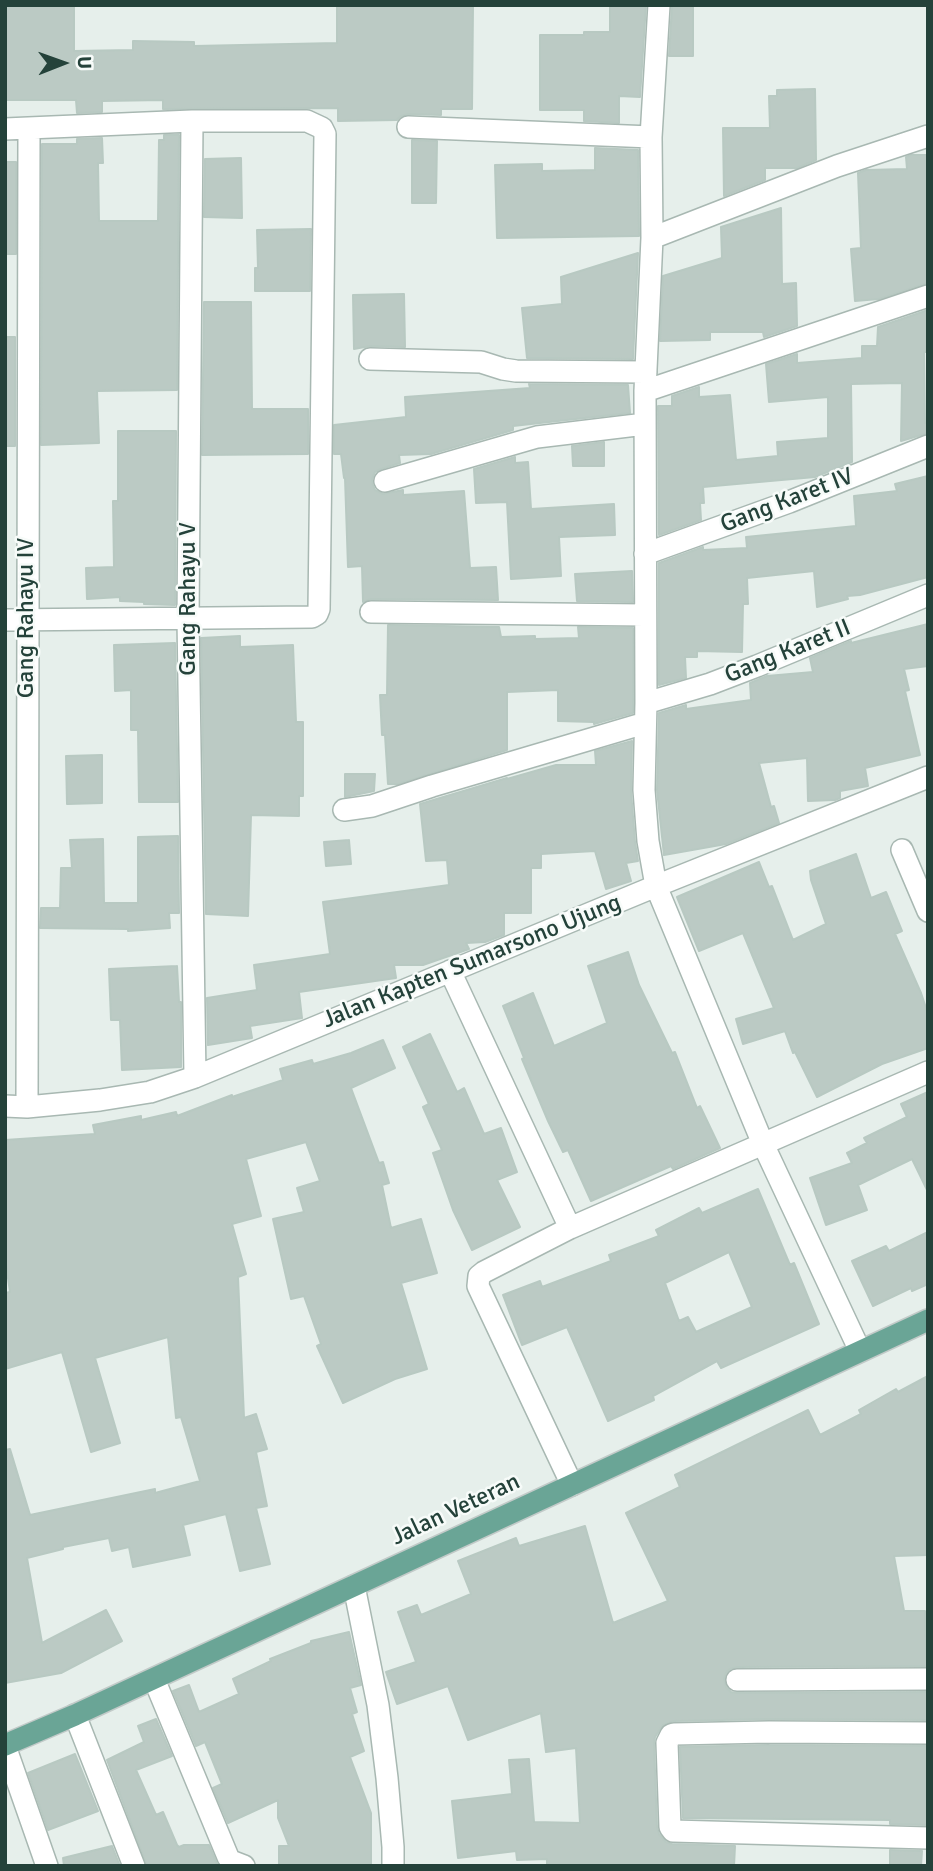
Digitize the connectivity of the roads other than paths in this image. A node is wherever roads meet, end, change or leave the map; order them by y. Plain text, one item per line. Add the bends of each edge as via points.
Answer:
1 (659, 5) edge
2 (192, 121) junction
3 (408, 127) dead end
4 (5, 129) edge
5 (29, 129) junction
6 (928, 136) edge
7 (651, 137) junction
8 (652, 238) junction
9 (928, 296) edge
10 (369, 359) dead end
11 (646, 381) junction
12 (645, 424) junction
13 (928, 446) edge
14 (385, 481) dead end
15 (645, 554) junction
16 (928, 595) edge
17 (371, 612) dead end
18 (644, 615) junction
19 (188, 618) junction
20 (5, 620) edge
21 (27, 620) junction
22 (645, 713) junction
23 (928, 776) edge
24 (344, 810) dead end
25 (902, 850) dead end
26 (656, 886) junction
27 (928, 911) edge
28 (450, 971) junction
29 (928, 1072) edge
30 (195, 1077) junction
31 (5, 1107) edge
32 (27, 1107) junction
33 (763, 1144) junction
34 (570, 1228) junction
35 (928, 1320) edge
36 (860, 1351) junction
37 (572, 1485) junction
38 (354, 1586) junction
39 (154, 1679) junction
40 (928, 1679) edge
41 (737, 1680) dead end
42 (75, 1715) junction
43 (928, 1733) edge
44 (5, 1745) edge
45 (928, 1838) edge
46 (47, 1866) edge
47 (134, 1866) edge
48 (244, 1866) edge
49 (393, 1866) edge

1 - 7 street
2 - 5 street
2 - 19 street, Gang Rahayu V
2 - 19 street via 307,121 325,134 319,609 312,617
3 - 7 street
4 - 5 street
5 - 21 street, Gang Rahayu IV
6 - 8 street
7 - 8 street
8 - 11 street
9 - 11 street
10 - 11 street via 481,362 516,371
11 - 12 street
12 - 14 street via 527,439
12 - 15 street
13 - 15 street, Gang Karet IV
15 - 18 street
16 - 22 street, Gang Karet II
17 - 18 street
18 - 22 street
19 - 21 street
19 - 30 street, Gang Rahayu V
20 - 21 street
21 - 32 street, Gang Rahayu IV
22 - 24 street, Gang Karet II via 372,806
22 - 26 street via 645,817
23 - 26 street, Jalan Kapten Sumarsono Ujung
25 - 27 street
26 - 28 street, Jalan Kapten Sumarsono Ujung
26 - 33 street
28 - 30 street, Jalan Kapten Sumarsono Ujung
28 - 34 street
29 - 33 street
30 - 32 street, Jalan Kapten Sumarsono Ujung via 137,1094
31 - 32 street, Jalan Kapten Sumarsono Ujung
33 - 34 street
33 - 36 street
34 - 37 street via 484,1272 477,1281
35 - 36 main road, Jalan Veteran
36 - 37 main road, Jalan Veteran
37 - 38 main road, Jalan Veteran
38 - 39 main road, Jalan Veteran
38 - 49 street via 378,1705
39 - 42 main road, Jalan Veteran
39 - 48 street via 228,1857
40 - 41 street
42 - 44 main road, Jalan Veteran
42 - 47 street
43 - 45 street via 674,1734 667,1743 673,1831
44 - 46 street

